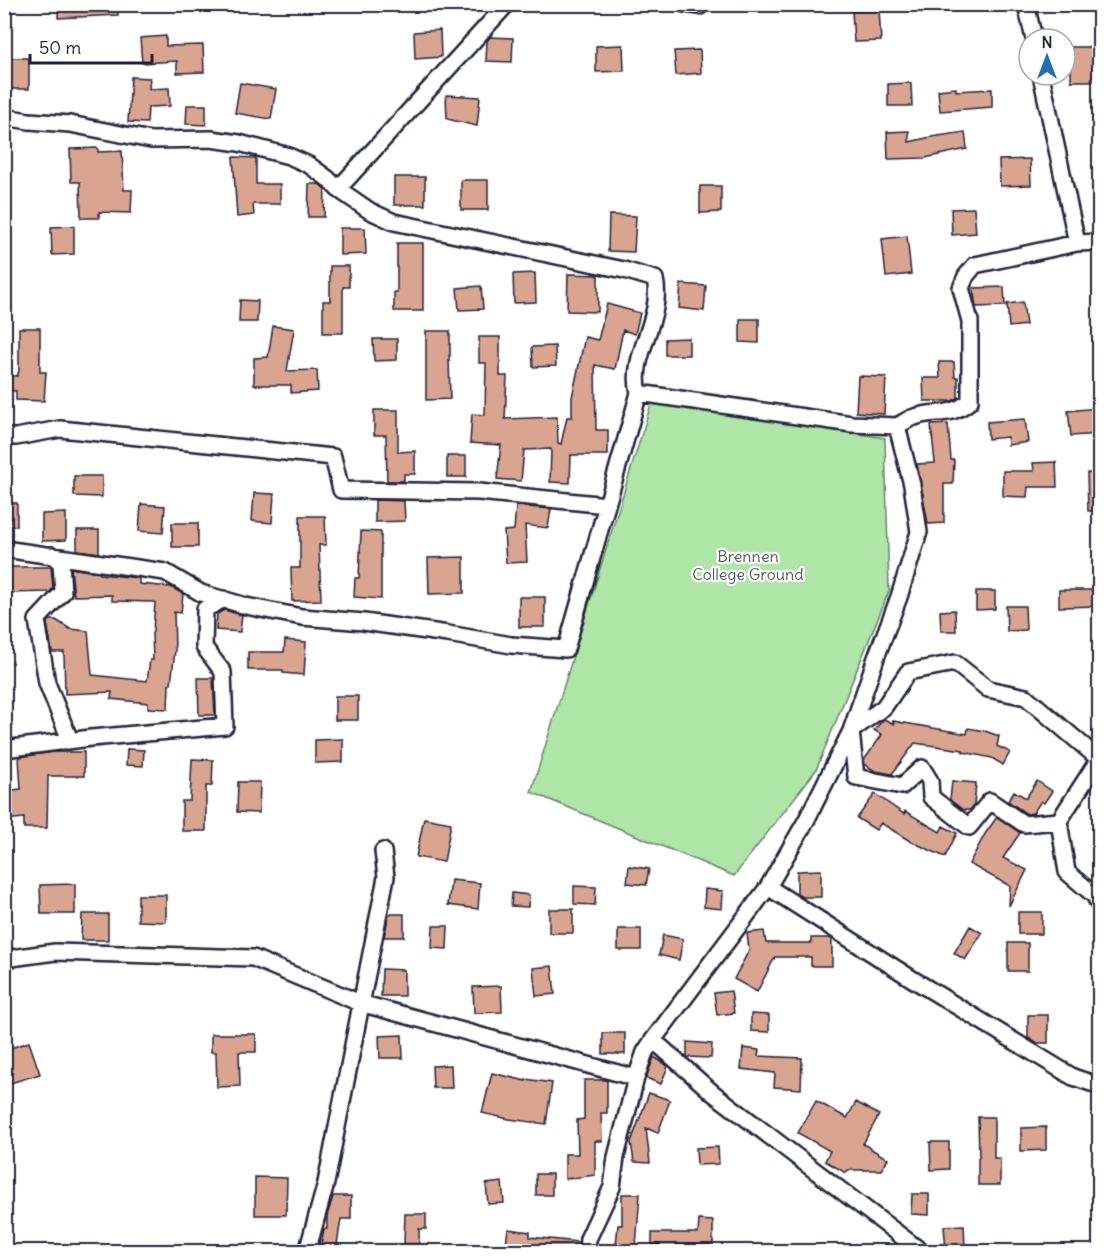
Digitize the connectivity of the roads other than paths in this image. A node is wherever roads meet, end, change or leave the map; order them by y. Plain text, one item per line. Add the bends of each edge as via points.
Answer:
1 (507, 4) edge
2 (685, 4) edge
3 (700, 4) edge
4 (1026, 4) edge
5 (1031, 27) edge
6 (1044, 87) edge
7 (4, 117) edge
8 (338, 189) junction
9 (1100, 242) edge
10 (1077, 243) junction
11 (639, 393) junction
12 (897, 426) junction
13 (4, 437) edge
14 (607, 505) junction
15 (4, 549) edge
16 (52, 555) junction
17 (224, 599) junction
18 (851, 731) junction
19 (70, 740) junction
20 (4, 749) edge
21 (1099, 759) edge
22 (1059, 822) junction
23 (383, 851) dead end
24 (768, 887) junction
25 (1100, 907) edge
26 (4, 959) edge
27 (360, 1003) junction
28 (652, 1040) junction
29 (636, 1078) junction
30 (1100, 1086) edge
31 (307, 1251) edge
32 (587, 1251) edge
33 (922, 1251) edge

1 - 8 street
2 - 3 street
4 - 5 street
6 - 10 street
7 - 8 street via 70,123 151,140 211,139 239,143 309,165
8 - 11 street via 394,222 655,279 656,310 637,370
9 - 10 street
10 - 12 street via 975,264 962,288 970,321 970,401 960,409 915,416
11 - 12 street via 852,424
11 - 14 street
12 - 18 street via 919,532
13 - 14 street via 60,429 333,457 341,490 479,492
14 - 17 street via 566,649 302,617
15 - 16 street
16 - 17 street via 165,572 201,593
16 - 19 street via 61,563 63,592 37,620 47,683
17 - 19 street via 205,609 204,646 223,672 225,726
18 - 21 street via 884,707 908,672 955,663 988,689 1026,697
18 - 22 street via 855,777 902,786 922,768 930,781 931,797 969,827 990,801 1024,824
18 - 24 street
19 - 20 street
21 - 22 street
22 - 25 street via 1067,872 1095,896
23 - 27 street via 386,877
24 - 28 street
24 - 30 street via 1073,1077
26 - 27 street via 55,952 253,958
27 - 29 street
27 - 31 street via 326,1183
28 - 29 street
28 - 33 street via 713,1093
29 - 32 street via 612,1186 588,1239

